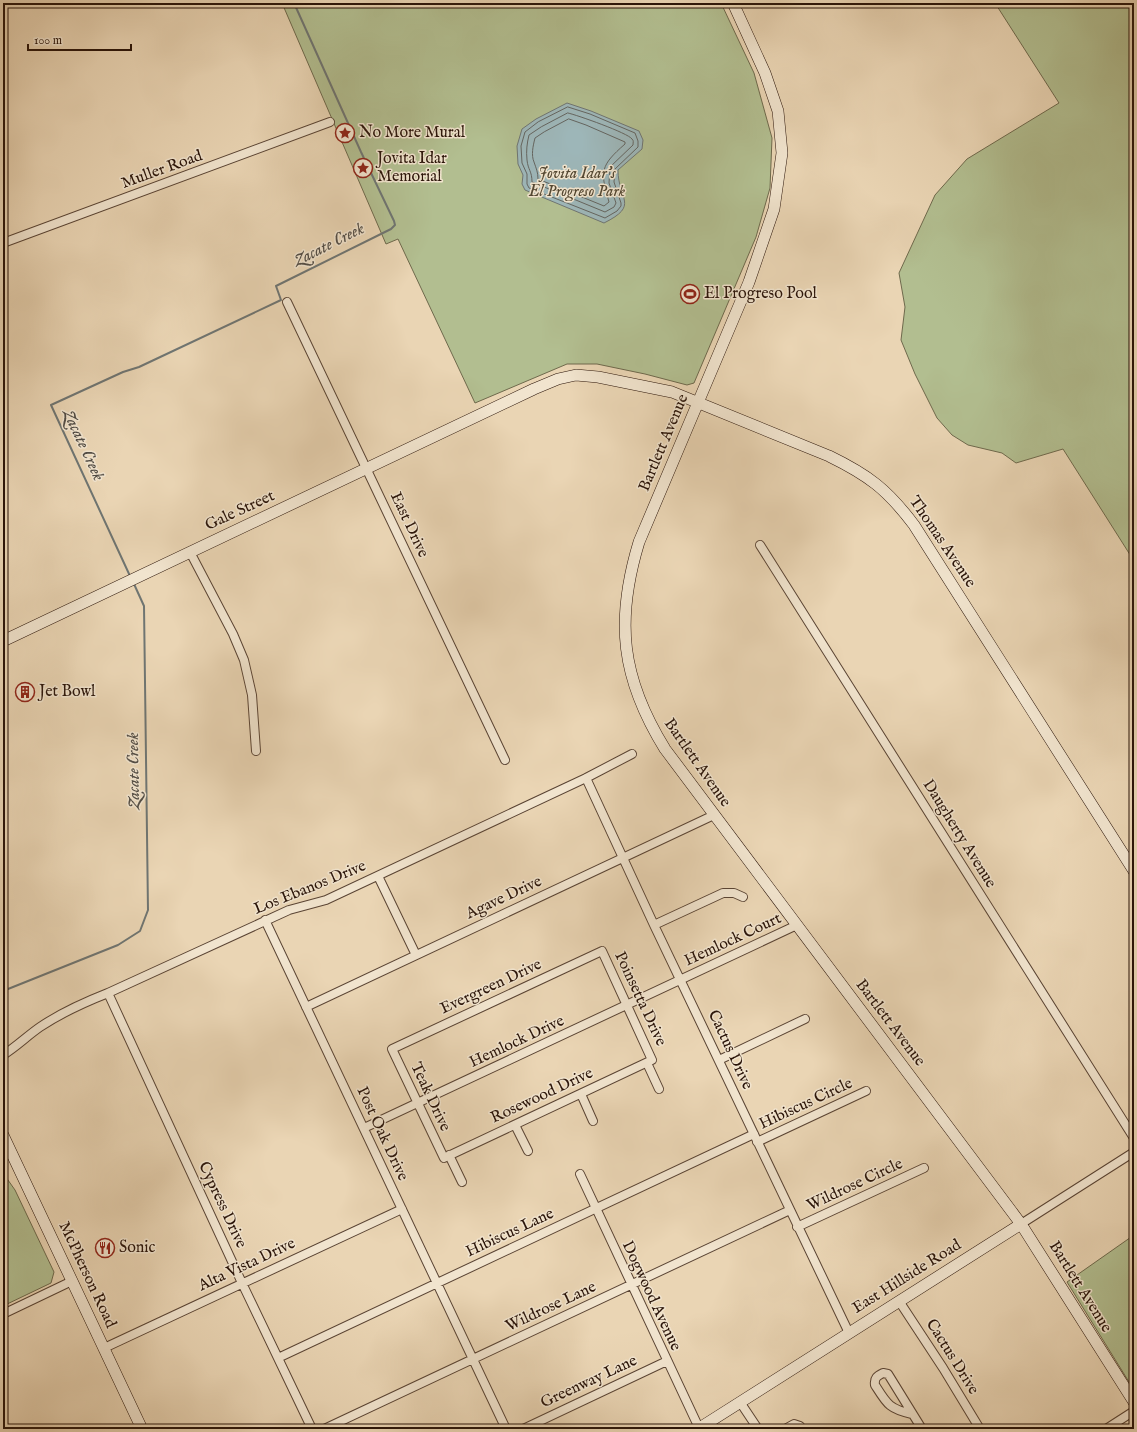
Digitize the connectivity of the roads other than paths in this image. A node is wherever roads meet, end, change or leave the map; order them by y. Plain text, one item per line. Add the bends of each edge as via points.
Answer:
1 (733, 3) edge
2 (330, 122) dead end
3 (3, 243) edge
4 (287, 302) dead end
5 (699, 403) junction
6 (491, 410) joint
7 (366, 469) junction
8 (760, 545) dead end
9 (190, 552) junction
10 (3, 641) edge
11 (256, 751) dead end
12 (632, 754) dead end
13 (505, 760) dead end
14 (586, 778) junction
15 (714, 814) junction
16 (624, 858) junction
17 (1134, 871) edge
18 (378, 876) junction
19 (743, 897) dead end
20 (265, 920) junction
21 (654, 925) junction
22 (797, 925) junction
23 (602, 951) joint
24 (416, 955) junction
25 (681, 979) junction
26 (108, 993) junction
27 (627, 1005) junction
28 (306, 1007) junction
29 (805, 1019) dead end
30 (392, 1049) joint
31 (3, 1055) edge
32 (719, 1060) junction
33 (650, 1061) junction
34 (659, 1089) dead end
35 (866, 1091) dead end
36 (581, 1094) junction
37 (417, 1103) junction
38 (593, 1121) dead end
39 (515, 1124) junction
40 (364, 1128) junction
41 (754, 1134) junction
42 (3, 1135) edge
43 (1134, 1138) edge
44 (757, 1142) junction
45 (528, 1151) dead end
46 (1134, 1152) edge
47 (446, 1157) junction
48 (924, 1168) dead end
49 (580, 1174) dead end
50 (462, 1182) dead end
51 (402, 1208) junction
52 (595, 1208) junction
53 (790, 1210) junction
54 (1021, 1224) junction
55 (798, 1227) junction
56 (72, 1281) junction
57 (242, 1283) junction
58 (437, 1283) junction
59 (631, 1285) junction
60 (899, 1301) junction
61 (3, 1314) edge
62 (849, 1333) junction
63 (104, 1348) junction
64 (278, 1358) junction
65 (473, 1359) junction
66 (667, 1361) junction
67 (740, 1402) junction
68 (1134, 1402) edge
69 (1134, 1411) edge
70 (912, 1414) junction
71 (142, 1429) edge
72 (312, 1429) edge
73 (324, 1429) edge
74 (506, 1429) edge
75 (523, 1429) edge
76 (699, 1429) edge
77 (758, 1429) edge
78 (785, 1429) edge
79 (799, 1429) edge
80 (922, 1429) edge
81 (980, 1429) edge
82 (1106, 1429) edge

1 - 5 main road, Bartlett Avenue via 765,73 778,111 782,153 774,209 749,282
2 - 3 street, Muller Road
4 - 7 street, East Drive
5 - 6 main road, Thomas Avenue via 672,392 576,375 558,379
5 - 15 main road, Bartlett Avenue via 639,542 625,608 626,645 632,680 650,723 665,749
5 - 17 main road, Thomas Avenue via 829,456 850,466 886,491 918,531
6 - 7 main road, Gale Street
7 - 9 main road, Gale Street
7 - 13 street, East Drive
8 - 43 street, Daugherty Avenue
9 - 10 main road, Gale Street
9 - 11 street via 244,660 252,695
12 - 14 street, Los Ebanos Drive
14 - 16 street, Cactus Drive
14 - 18 street, Los Ebanos Drive
15 - 16 street, Agave Drive
15 - 22 main road, Bartlett Avenue
16 - 21 street, Cactus Drive
16 - 24 street, Agave Drive
18 - 20 street, Los Ebanos Drive via 326,900 288,910
18 - 24 street
19 - 21 street via 734,893 723,893
20 - 26 street, Los Ebanos Drive
20 - 28 street, Post Oak Drive
21 - 25 street, Cactus Drive
22 - 25 street, Hemlock Court
22 - 54 main road, Bartlett Avenue
23 - 27 street, Poinsetta Drive
23 - 30 street, Evergreen Drive
24 - 28 street, Agave Drive
25 - 27 street, Hemlock Drive
25 - 32 street, Cactus Drive
26 - 31 street, Los Ebanos Drive via 85,1002 40,1027
26 - 57 street, Cypress Drive
27 - 33 street, Poinsetta Drive
27 - 37 street, Hemlock Drive
28 - 40 street, Post Oak Drive
29 - 32 street
30 - 37 street, Teak Drive
32 - 41 street, Cactus Drive
33 - 34 street, Poinsetta Drive
33 - 36 street, Rosewood Drive
35 - 44 street, Hibiscus Circle
36 - 38 street
36 - 39 street, Rosewood Drive
37 - 40 street, Hemlock Drive
37 - 47 street, Teak Drive
39 - 45 street
39 - 47 street, Rosewood Drive
40 - 51 street, Post Oak Drive
41 - 44 street, Cactus Drive
41 - 52 street, Hibiscus Lane
42 - 56 main road, McPherson Road
44 - 53 street, Cactus Drive
46 - 54 street, East Hillside Road
47 - 50 street, Teak Drive
48 - 55 street, Wildrose Circle
49 - 52 street, Dogwood Avenue
51 - 57 street, Alta Vista Drive
51 - 58 street, Post Oak Drive
52 - 58 street, Hibiscus Lane
52 - 59 street, Dogwood Avenue
53 - 55 street, Cactus Drive
53 - 59 street, Wildrose Lane
54 - 60 main road, East Hillside Road
54 - 68 main road, Bartlett Avenue
55 - 62 street, Cactus Drive
56 - 61 street
56 - 63 main road, McPherson Road
57 - 63 street, Alta Vista Drive
57 - 64 street, Cypress Drive
58 - 64 street, Hibiscus Lane
58 - 65 street, Post Oak Drive
59 - 65 street, Wildrose Lane
59 - 66 street, Dogwood Avenue
60 - 62 main road, East Hillside Road
60 - 81 street, Cactus Drive
62 - 67 main road, East Hillside Road
63 - 71 main road, McPherson Road
64 - 72 street, Cypress Drive
65 - 73 street, Wildrose Lane
65 - 74 street, Post Oak Drive
66 - 75 street, Greenway Lane
66 - 76 street, Dogwood Avenue
67 - 76 main road, East Hillside Road
67 - 77 street
69 - 82 street
70 - 70 street via 888,1374 883,1373 876,1377 876,1385 888,1404 897,1410
70 - 80 street
78 - 79 street via 794,1424 800,1426

